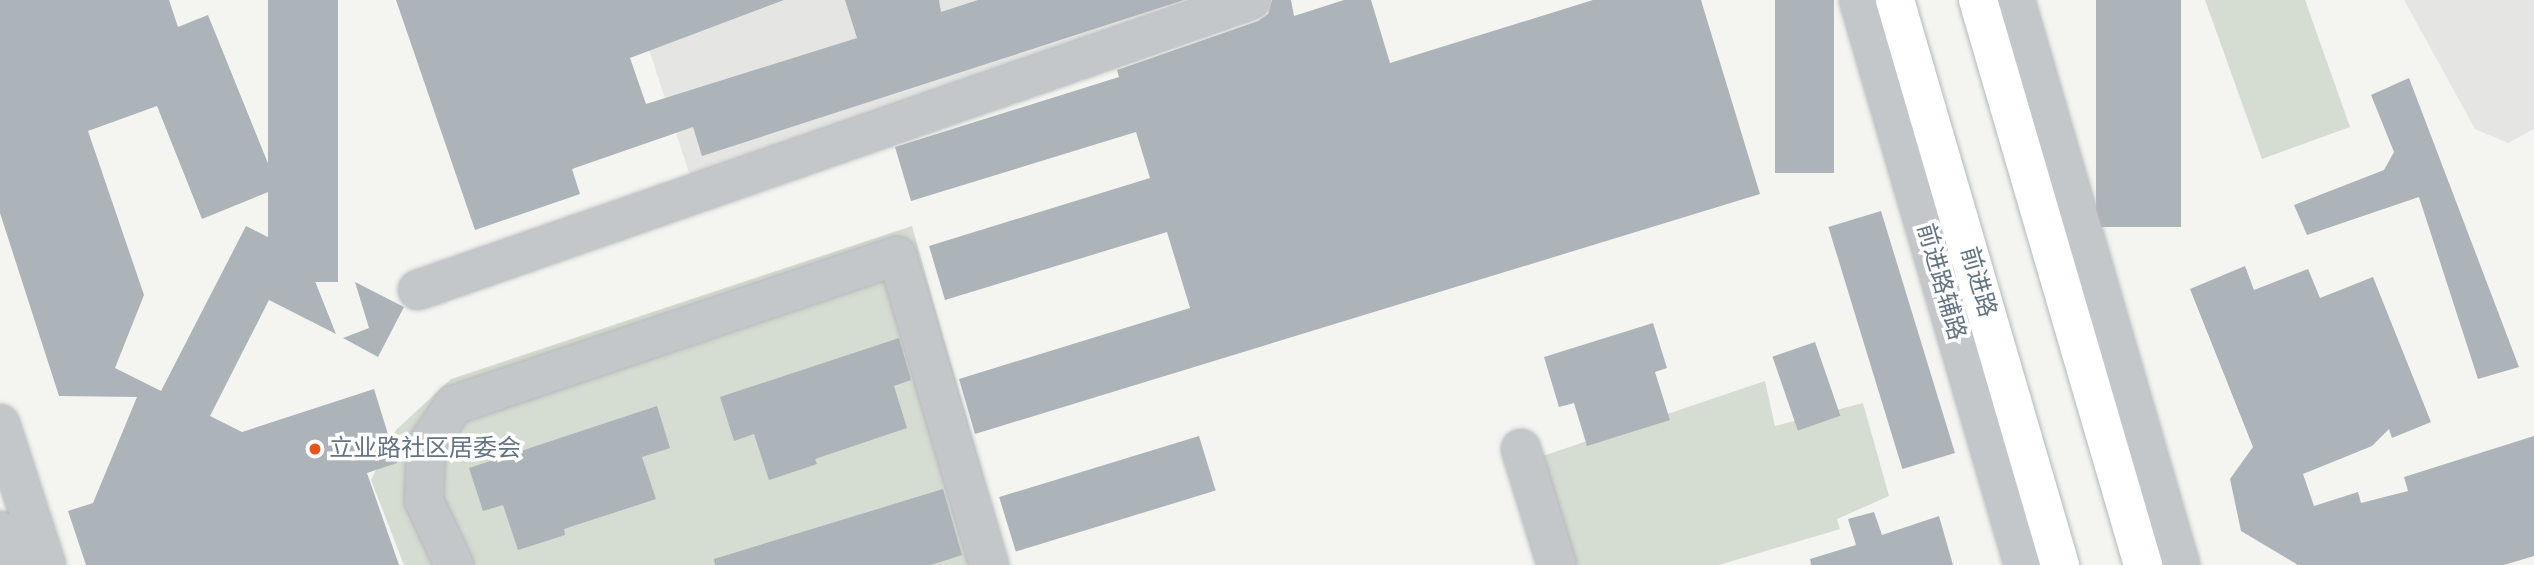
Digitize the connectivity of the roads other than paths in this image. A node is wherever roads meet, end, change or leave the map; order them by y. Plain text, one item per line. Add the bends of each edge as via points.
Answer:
1 (1251, 0) edge
2 (1859, 0) edge
3 (1895, 0) edge
4 (1978, 0) edge
5 (2015, 0) edge
6 (418, 290) dead end
7 (0, 424) edge
8 (1521, 449) dead end
9 (0, 531) edge
10 (11, 565) edge
11 (46, 565) edge
12 (454, 565) edge
13 (989, 565) edge
14 (1557, 565) edge
15 (2024, 565) edge
16 (2060, 565) edge
17 (2143, 565) edge
18 (2180, 565) edge

1 - 6 street
2 - 15 street, 前进路辅路
3 - 16 main road, 前进路
4 - 17 main road
5 - 18 street
7 - 11 street
8 - 14 street
9 - 10 street
12 - 13 street via 424,501 426,446 454,405 897,256

